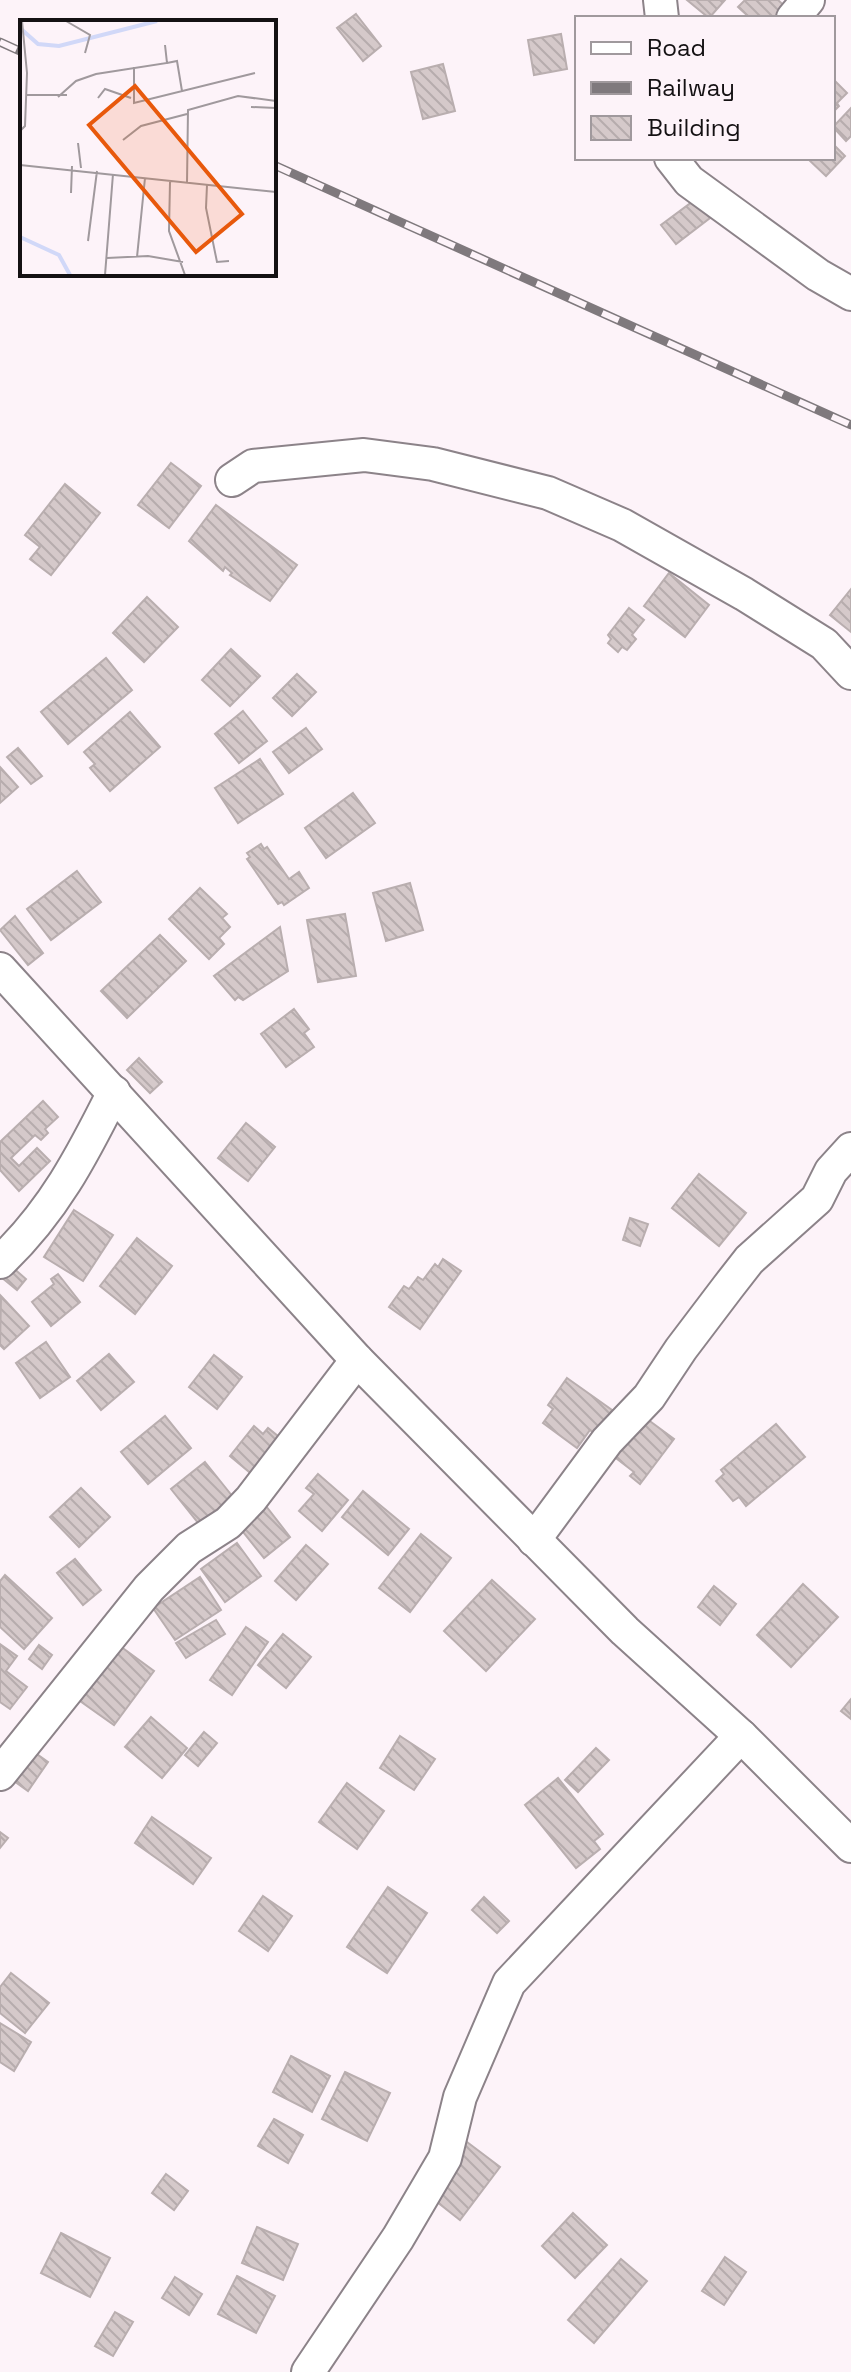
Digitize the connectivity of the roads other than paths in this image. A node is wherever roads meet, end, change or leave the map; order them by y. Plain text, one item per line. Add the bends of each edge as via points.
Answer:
1 (808, 0) edge
2 (795, 16) edge
3 (673, 160) edge
4 (851, 294) edge
5 (232, 480) dead end
6 (851, 673) edge
7 (0, 969) edge
8 (114, 1092) junction
9 (851, 1149) edge
10 (0, 1262) edge
11 (357, 1360) junction
12 (534, 1540) junction
13 (741, 1736) junction
14 (0, 1774) edge
15 (851, 1846) edge
16 (308, 2372) edge

1 - 2 street
3 - 4 street via 689,181
5 - 6 street via 253,466 364,455 433,464 548,493 622,525 731,586 824,644
7 - 8 street
8 - 10 street via 38,1224
8 - 11 street
9 - 12 street via 831,1171 817,1199 749,1260 649,1397 607,1441
11 - 12 street
11 - 14 street via 251,1499 149,1588
12 - 13 street
13 - 15 street
13 - 16 street via 509,1983 460,2097 445,2158

